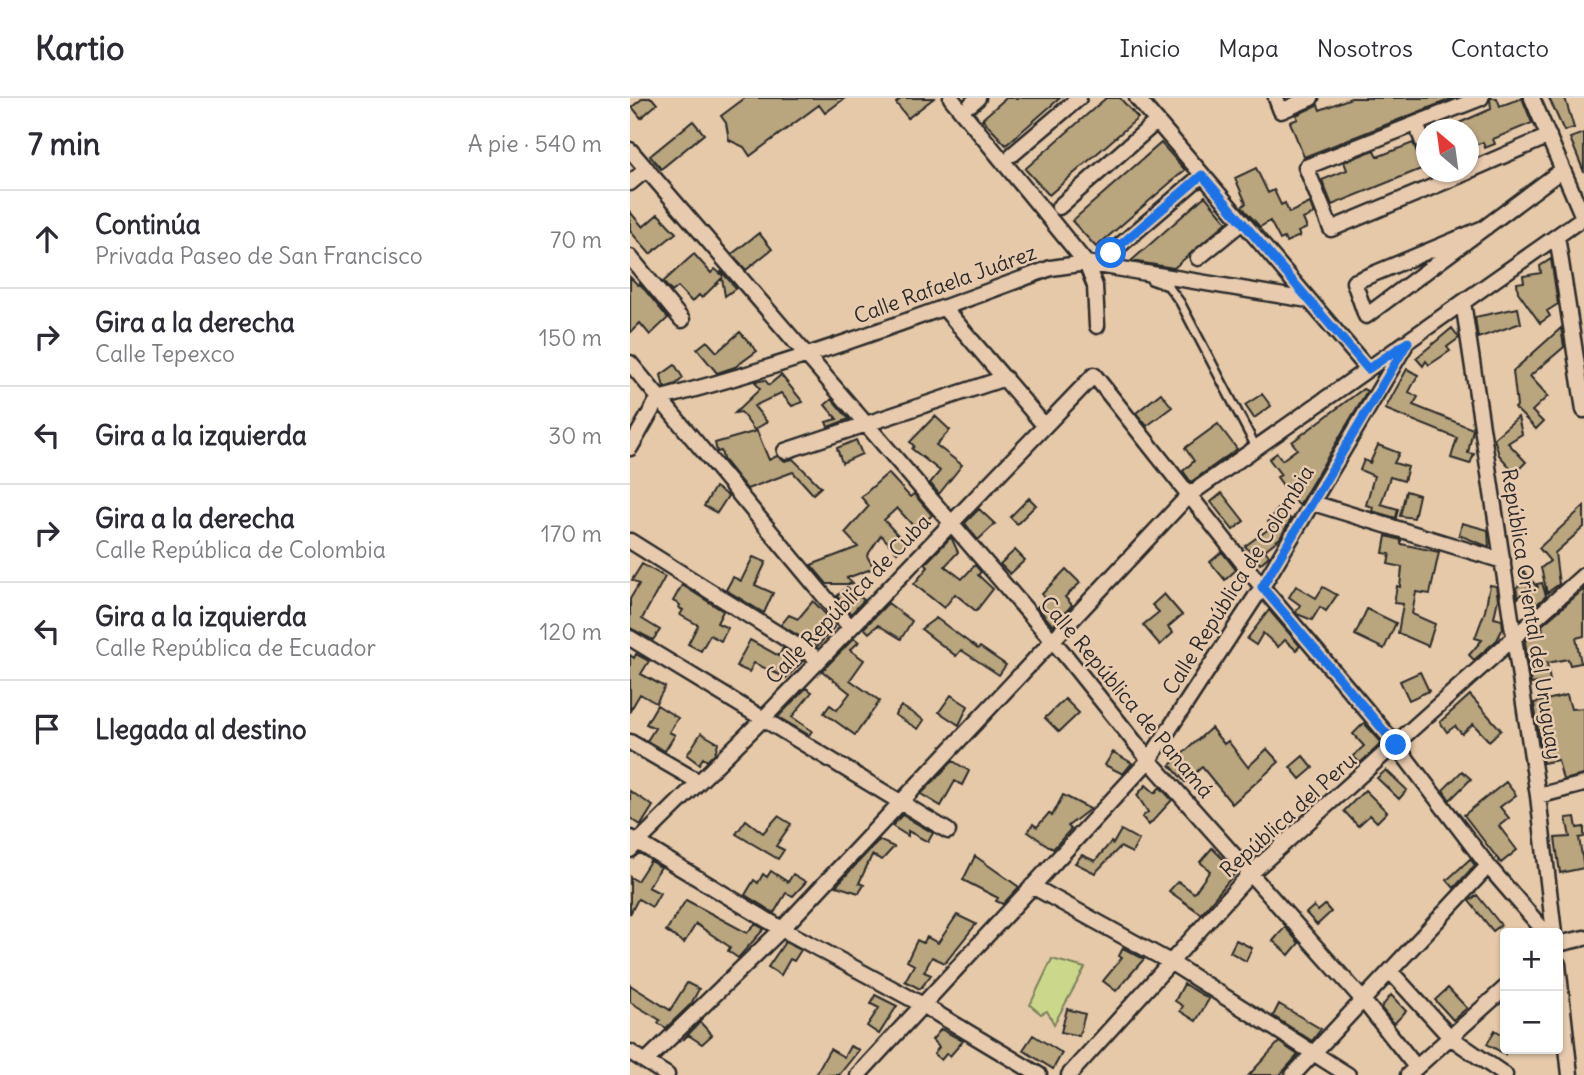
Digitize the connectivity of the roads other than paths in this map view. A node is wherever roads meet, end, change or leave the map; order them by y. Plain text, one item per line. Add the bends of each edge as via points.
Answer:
1 (951, 98) edge
2 (1079, 98) edge
3 (1137, 98) edge
4 (1311, 98) edge
5 (1481, 98) edge
6 (1532, 98) edge
7 (1279, 104) edge
8 (1428, 119) edge
9 (1157, 121) junction
10 (1416, 124) edge
11 (1549, 136) junction
12 (630, 150) edge
13 (1013, 154) dead end
14 (1479, 166) edge
15 (647, 169) junction
16 (1562, 170) junction
17 (1202, 175) junction
18 (1428, 182) edge
19 (630, 183) edge
20 (1059, 207) dead end
21 (1584, 217) edge
22 (1241, 223) junction
23 (1486, 227) junction
24 (1558, 236) junction
25 (1111, 253) dead end
26 (630, 257) edge
27 (1198, 258) dead end
28 (1086, 263) junction
29 (1119, 268) junction
30 (1095, 286) junction
31 (1308, 300) junction
32 (1463, 302) junction
33 (944, 308) junction
34 (682, 320) dead end
35 (1097, 326) dead end
36 (1408, 342) junction
37 (804, 355) junction
38 (630, 363) edge
39 (1368, 369) junction
40 (1005, 378) junction
41 (658, 398) junction
42 (1584, 410) edge
43 (1044, 425) junction
44 (865, 426) junction
45 (1256, 447) junction
46 (630, 448) edge
47 (785, 451) dead end
48 (1189, 495) junction
49 (1313, 502) junction
50 (950, 522) junction
51 (630, 541) edge
52 (1503, 561) junction
53 (1584, 575) edge
54 (1262, 587) junction
55 (849, 626) junction
56 (1515, 637) junction
57 (630, 638) edge
58 (1053, 640) junction
59 (818, 659) junction
60 (762, 720) junction
61 (630, 742) edge
62 (1396, 745) junction
63 (1149, 760) junction
64 (699, 782) junction
65 (1584, 784) edge
66 (1538, 796) junction
67 (900, 803) junction
68 (948, 831) dead end
69 (633, 843) edge
70 (1488, 866) junction
71 (1250, 874) junction
72 (1032, 886) junction
73 (1542, 928) edge
74 (1553, 928) edge
75 (782, 929) junction
76 (1584, 938) edge
77 (1563, 943) edge
78 (1170, 962) junction
79 (1390, 971) junction
80 (1502, 991) edge
81 (1561, 991) edge
82 (1363, 1000) junction
83 (921, 1004) junction
84 (1450, 1037) junction
85 (630, 1052) edge
86 (1313, 1054) junction
87 (646, 1061) junction
88 (1412, 1071) edge
89 (667, 1075) edge
90 (858, 1075) edge
91 (1039, 1075) edge
92 (1069, 1075) edge
93 (1293, 1075) edge
94 (1348, 1075) edge
95 (1505, 1075) edge
96 (1570, 1075) edge

1 - 28 street
2 - 13 street
3 - 9 street
4 - 7 street
5 - 8 street
6 - 11 street
9 - 17 street
9 - 20 street
10 - 18 street via 1306,167 1331,229
11 - 14 street
11 - 16 street
12 - 15 street, Calle República de Panamá
15 - 19 street
15 - 37 street, Calle República de Panamá
16 - 21 street
16 - 23 street
17 - 22 street
17 - 25 street
21 - 24 street
22 - 27 street
22 - 31 street
23 - 23 street via 1399,292 1366,316 1354,282
24 - 32 street
24 - 42 street
26 - 34 street
28 - 29 street, Calle Rafaela Juárez
28 - 30 street
28 - 33 street, Calle Rafaela Juárez via 1051,268
29 - 30 street
29 - 31 street, Calle Rafaela Juárez
29 - 45 lane via 1168,286
30 - 35 street
31 - 39 street
32 - 36 street
32 - 52 street, República Oriental del Uruguay
33 - 37 street, Calle Rafaela Juárez
33 - 40 street
36 - 39 street
36 - 49 street, Calle República de Colombia
37 - 41 street, Calle Rafaela Juárez
37 - 44 street, Calle República de Panamá
38 - 41 street
39 - 45 street
40 - 43 street
40 - 44 street
41 - 46 street
41 - 55 street
43 - 48 street, Calle República de Cuba via 1094,375
43 - 50 street, Calle República de Cuba
44 - 47 street
44 - 50 street, Calle República de Panamá
45 - 48 street
48 - 54 street
48 - 58 street
49 - 52 street
49 - 54 street, Calle República de Colombia
50 - 55 street, Calle República de Cuba
50 - 58 street, Calle República de Panamá
51 - 59 street
52 - 56 street, República Oriental del Uruguay
53 - 56 street, República del Peru
54 - 62 street
54 - 63 street, Calle República de Colombia
55 - 59 street, Calle República de Cuba
56 - 62 street, República del Peru
56 - 66 street, República Oriental del Uruguay
57 - 60 street
58 - 63 street, Calle República de Panamá
58 - 67 street
59 - 60 street, Calle República de Cuba
60 - 64 street, Calle República de Cuba
60 - 67 street
61 - 64 street
62 - 70 street
62 - 71 street, República del Peru
63 - 71 street, Calle República de Panamá
63 - 72 street, Calle República de Colombia
64 - 69 street, Calle República de Cuba
65 - 66 street
66 - 74 street, República Oriental del Uruguay
67 - 68 street
67 - 75 street
69 - 75 street
70 - 73 street
70 - 79 street
71 - 78 street, República del Peru
71 - 82 street, Calle República de Panamá
72 - 78 street
72 - 83 street, Calle República de Colombia
75 - 83 street
75 - 87 street
76 - 77 street
78 - 86 street
78 - 92 street, República del Peru
79 - 82 street
79 - 84 street
80 - 84 street
81 - 96 street
82 - 86 street
82 - 88 street, Calle República de Panamá
83 - 90 street, Calle República de Colombia
83 - 91 street
84 - 88 street
84 - 95 street
85 - 87 street
86 - 93 street
86 - 94 street
87 - 89 street

